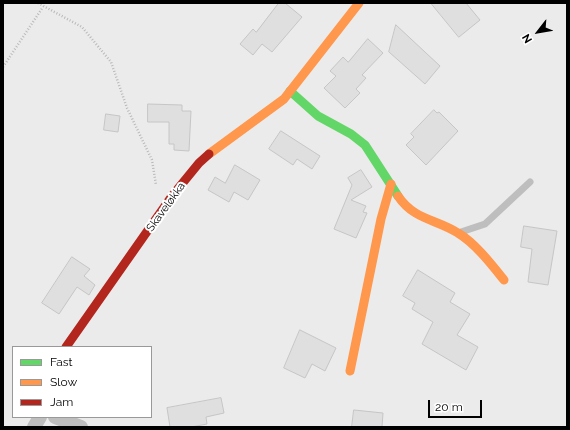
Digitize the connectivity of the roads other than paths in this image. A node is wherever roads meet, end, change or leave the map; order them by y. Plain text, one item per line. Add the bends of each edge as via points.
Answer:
1 (359, 3) edge
2 (290, 91) junction
3 (530, 182) dead end
4 (391, 184) junction
5 (459, 233) junction
6 (504, 280) dead end
7 (67, 346) edge
8 (350, 371) dead end
9 (39, 418) edge
10 (58, 418) edge
11 (34, 427) edge
12 (81, 427) edge

1 - 2 street, Skaveløkka
2 - 4 street via 318,116 351,134 365,146
2 - 7 street, Skaveløkka via 260,118 219,145 199,163 172,196
3 - 5 lane via 485,224
4 - 5 street via 401,200 415,214
4 - 8 street via 381,219
5 - 6 street via 486,258
9 - 11 street
10 - 12 street

